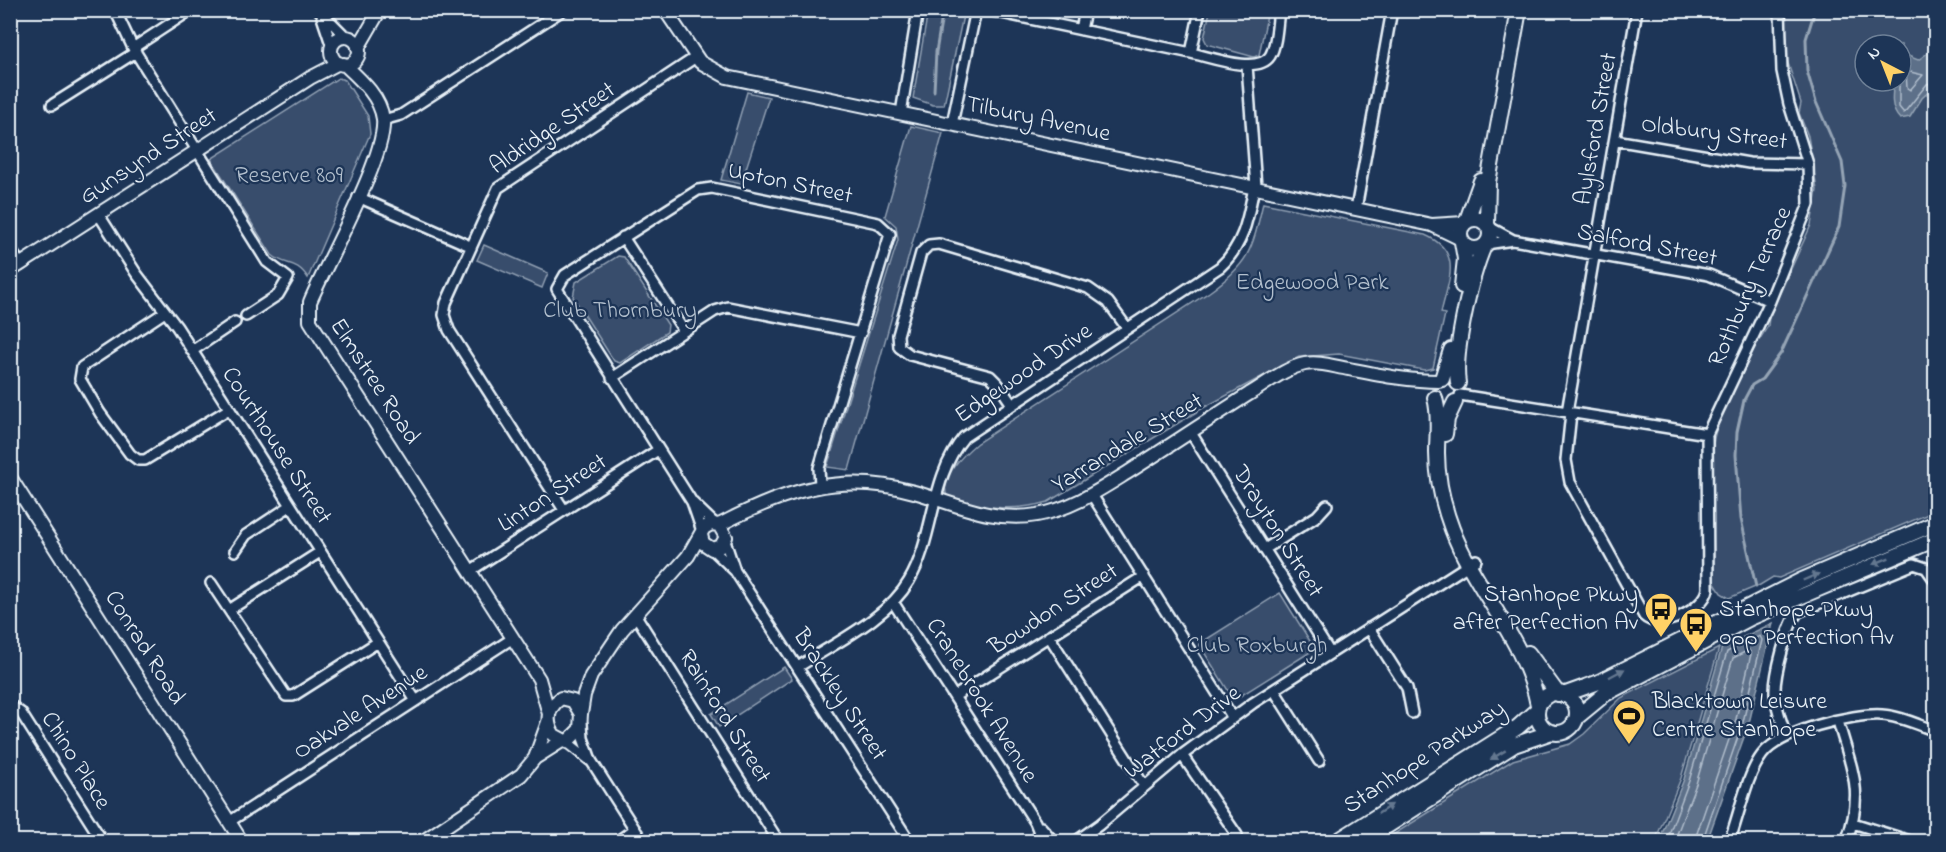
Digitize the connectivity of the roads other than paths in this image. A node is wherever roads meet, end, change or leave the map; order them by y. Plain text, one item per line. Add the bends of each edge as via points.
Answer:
1 (115, 10) edge
2 (191, 10) edge
3 (563, 10) edge
4 (665, 10) edge
5 (918, 10) edge
6 (976, 10) edge
7 (987, 10) edge
8 (1085, 10) edge
9 (1200, 10) edge
10 (1279, 10) edge
11 (1392, 10) edge
12 (1511, 10) edge
13 (1519, 10) edge
14 (1637, 10) edge
15 (1780, 10) edge
16 (320, 13) edge
17 (376, 16) edge
18 (1081, 30) junction
19 (348, 37) junction
20 (332, 49) junction
21 (134, 50) junction
22 (358, 52) junction
23 (1191, 53) junction
24 (696, 57) junction
25 (341, 64) junction
26 (1247, 65) junction
27 (310, 78) junction
28 (367, 86) junction
29 (52, 105) dead end
30 (901, 113) junction
31 (383, 120) junction
32 (952, 124) junction
33 (1615, 140) junction
34 (197, 150) junction
35 (1808, 164) junction
36 (1255, 187) junction
37 (358, 197) junction
38 (1356, 209) junction
39 (99, 215) junction
40 (1466, 222) junction
41 (1432, 225) junction
42 (1488, 225) junction
43 (623, 237) junction
44 (1513, 240) junction
45 (1461, 241) junction
46 (1485, 245) junction
47 (470, 246) junction
48 (10, 249) edge
49 (1594, 255) junction
50 (16, 268) edge
51 (1770, 301) junction
52 (165, 312) junction
53 (246, 316) dead end
54 (235, 322) dead end
55 (1127, 328) junction
56 (684, 331) junction
57 (861, 333) junction
58 (192, 351) junction
59 (612, 378) junction
60 (1441, 380) junction
61 (1413, 381) junction
62 (1458, 394) junction
63 (1435, 396) junction
64 (1011, 404) junction
65 (229, 410) junction
66 (1569, 412) junction
67 (1191, 433) junction
68 (1707, 434) junction
69 (658, 450) junction
70 (10, 477) edge
71 (820, 485) junction
72 (1092, 495) junction
73 (935, 500) junction
74 (692, 502) junction
75 (1327, 505) dead end
76 (290, 506) junction
77 (564, 510) junction
78 (750, 510) junction
79 (1935, 524) edge
80 (717, 525) junction
81 (702, 533) junction
82 (725, 539) junction
83 (1935, 539) edge
84 (710, 549) junction
85 (1265, 549) junction
86 (235, 551) dead end
87 (320, 552) junction
88 (1472, 562) junction
89 (676, 570) junction
90 (470, 571) junction
91 (735, 571) junction
92 (1143, 576) junction
93 (1935, 582) edge
94 (211, 583) dead end
95 (893, 602) junction
96 (229, 610) junction
97 (635, 614) junction
98 (1369, 628) junction
99 (1049, 636) junction
100 (513, 638) junction
101 (378, 642) junction
102 (1330, 653) junction
103 (798, 667) junction
104 (591, 676) junction
105 (539, 679) junction
106 (1274, 690) junction
107 (1560, 694) junction
108 (955, 696) junction
109 (563, 698) junction
110 (416, 701) junction
111 (10, 705) edge
112 (1538, 708) junction
113 (1412, 713) dead end
114 (1577, 717) junction
115 (548, 718) junction
116 (581, 718) junction
117 (1233, 718) junction
118 (1838, 721) junction
119 (1935, 731) edge
120 (1552, 732) junction
121 (1786, 736) junction
122 (564, 742) junction
123 (1182, 755) junction
124 (535, 758) junction
125 (1319, 761) dead end
126 (592, 762) junction
127 (1144, 786) junction
128 (229, 822) junction
129 (1035, 822) junction
130 (1853, 823) junction
131 (1099, 825) junction
132 (635, 830) junction
133 (1233, 838) edge
134 (103, 842) edge
135 (242, 842) edge
136 (422, 842) edge
137 (616, 842) edge
138 (643, 842) edge
139 (779, 842) edge
140 (910, 842) edge
141 (1043, 842) edge
142 (1054, 842) edge
143 (1075, 842) edge
144 (1086, 842) edge
145 (1336, 842) edge
146 (1362, 842) edge
147 (1729, 842) edge
148 (1846, 842) edge
149 (1913, 842) edge

1 - 21 street
2 - 21 street
3 - 31 street via 401,115
4 - 24 street, Tilbury Avenue
5 - 30 street
6 - 32 street
7 - 18 street
8 - 18 street
9 - 23 street
10 - 26 street via 1269,58 1258,65
11 - 38 street
12 - 40 main road via 1479,192
13 - 42 main road via 1487,194
14 - 33 street, Aylsford Street
15 - 35 street, Rothbury Terrace via 1784,85
16 - 19 street
16 - 20 street
17 - 19 street
17 - 22 street
18 - 23 street
19 - 20 street via 339,38
19 - 22 street
20 - 25 street via 333,58
20 - 27 street, Gunsynd Street
21 - 29 street
21 - 34 street
22 - 25 street via 351,63
22 - 28 street
23 - 26 street
24 - 30 street, Tilbury Avenue via 727,77
24 - 47 street, Aldridge Street via 501,184
25 - 27 street, Gunsynd Street
25 - 28 street
26 - 36 street, Edgewood Drive
27 - 34 street, Gunsynd Street
28 - 31 street
30 - 32 street, Tilbury Avenue
31 - 37 street, Elmstree Road via 379,148
32 - 36 street, Tilbury Avenue
33 - 35 street, Oldbury Street via 1749,163
33 - 49 street, Aylsford Street
34 - 39 street, Gunsynd Street
34 - 53 street via 267,262 288,278 278,295
35 - 51 street, Rothbury Terrace via 1809,204
36 - 38 street, Tilbury Avenue
36 - 55 street, Edgewood Drive via 1244,234 1227,261
37 - 47 street
37 - 90 street, Elmstree Road via 310,302 310,321
38 - 41 street, Tilbury Avenue
39 - 50 street, Gunsynd Street
39 - 52 street, Courthouse Street
40 - 41 street, Tilbury Avenue
40 - 42 main road via 1480,219
40 - 45 main road via 1460,230
41 - 45 street, Tilbury Avenue
42 - 44 street, Salford Street
42 - 46 main road via 1490,236
43 - 56 street
43 - 57 street, Upton Street via 693,192 707,188 878,223 887,229 890,240
43 - 59 street, Upton Street via 565,275 557,289
44 - 46 street, Salford Street
44 - 49 street, Salford Street
45 - 46 main road via 1470,248
45 - 60 main road via 1465,272 1448,364
46 - 62 main road via 1473,273 1457,366
47 - 77 street, Aldridge Street via 446,303 446,325
48 - 50 street
49 - 51 street, Salford Street via 1709,275
49 - 66 street, Aylsford Street
51 - 68 street, Rothbury Terrace
52 - 58 street, Courthouse Street
52 - 65 street via 82,367 80,379 100,413 130,454 146,460
54 - 58 street
55 - 64 street, Edgewood Drive
55 - 64 street via 1108,302 1088,288 939,244 929,245 921,253 898,335 899,347 910,355 990,376
56 - 57 street via 728,307
56 - 59 street
57 - 71 street, Upton Street via 819,468
58 - 65 street, Courthouse Street
59 - 69 street, Upton Street
60 - 61 street, Yarrandale Street
60 - 62 main road via 1449,378
60 - 63 main road via 1434,387
61 - 63 street, Yarrandale Street
61 - 67 street, Yarrandale Street via 1318,363 1302,365
62 - 63 main road via 1444,405
62 - 66 street
62 - 88 main road via 1447,419 1446,468 1456,516
63 - 88 main road via 1442,493 1452,527
64 - 73 street, Edgewood Drive via 975,426 959,442
65 - 76 street, Courthouse Street
66 - 68 street
66 - 68 street, Aylsford Street via 1566,460 1570,482 1644,616 1653,622 1664,622 1690,610 1707,595
67 - 72 street, Yarrandale Street
67 - 85 street, Drayton Street
69 - 74 street, Upton Street
69 - 77 street, Linton Street
70 - 128 street, Conrad Road
71 - 73 street, Yarrandale Street via 870,484
71 - 78 street, Yarrandale Street
72 - 73 street, Yarrandale Street via 1064,508 1023,517 982,514
72 - 92 street
73 - 95 street, Edgewood Drive via 913,574
74 - 80 street, Upton Street
74 - 81 street, Upton Street
75 - 85 street via 1317,516
76 - 86 street via 246,535
76 - 87 street, Courthouse Street
77 - 90 street, Linton Street
78 - 80 street, Yarrandale Street
78 - 82 street, Yarrandale Street
107 -> 79 main road via 1599,682 1800,581
80 - 81 street via 708,526
80 - 82 street
81 - 84 street via 703,543
81 - 89 street
82 - 84 street via 718,548
82 - 91 street, Brackley Street
83 -> 114 main road via 1750,618 1613,690
84 - 89 street
84 - 91 street, Brackley Street
85 - 102 street, Drayton Street
87 - 96 street
87 - 101 street, Courthouse Street
88 - 98 street, Watford Drive
88 - 107 main road via 1531,658
88 - 112 main road via 1532,678
89 - 97 street
90 - 100 street, Elmstree Road
91 - 103 street, Brackley Street
92 - 99 street, Bowdon Street
92 - 117 street
93 - 121 street via 1923,565 1909,565 1805,607 1794,617 1776,684
94 - 96 street
95 - 103 street, Edgewood Drive
95 - 108 street, Cranebrook Avenue
96 - 101 street via 289,697
97 - 104 street
97 - 139 street, Rainford Street
98 - 102 street, Watford Drive
98 - 113 street via 1407,688
99 - 108 street, Bowdon Street
99 - 127 street
100 - 105 street, Elmstree Road
100 - 110 street, Oakvale Avenue
101 - 110 street, Courthouse Street
102 - 106 street, Watford Drive
103 - 140 street, Brackley Street
104 - 109 street
104 - 116 street
105 - 109 street, Elmstree Road
105 - 115 street, Elmstree Road
106 - 117 street, Watford Drive
106 - 125 street
107 - 112 main road via 1546,697
107 - 114 main road via 1575,706
108 - 129 street, Cranebrook Avenue
109 - 115 street
109 - 116 street via 573,701
110 - 128 street, Oakvale Avenue
111 - 134 street, Chino Place via 21,713
112 - 120 main road via 1542,726
145 -> 112 main road, Stanhope Parkway via 1518,727
114 - 120 main road via 1568,729
115 - 122 street via 554,735
115 - 124 street
116 - 122 street via 576,735
116 - 126 street
117 - 123 street, Watford Drive
118 - 119 street via 1882,715
118 - 121 street
118 - 130 street via 1856,787
120 -> 146 main road, Stanhope Parkway via 1514,745
121 - 147 street via 1770,746 1759,760
122 - 124 street
122 - 126 street
123 - 127 street, Watford Drive
123 - 133 street
124 - 136 street via 507,787
126 - 132 street
127 - 131 street, Watford Drive
128 - 135 street, Conrad Road
129 - 141 street, Cranebrook Avenue
129 - 142 street, Cranebrook Avenue
130 - 148 street
130 - 149 street
131 - 143 street, Watford Drive
131 - 144 street, Watford Drive
132 - 137 street
132 - 138 street

